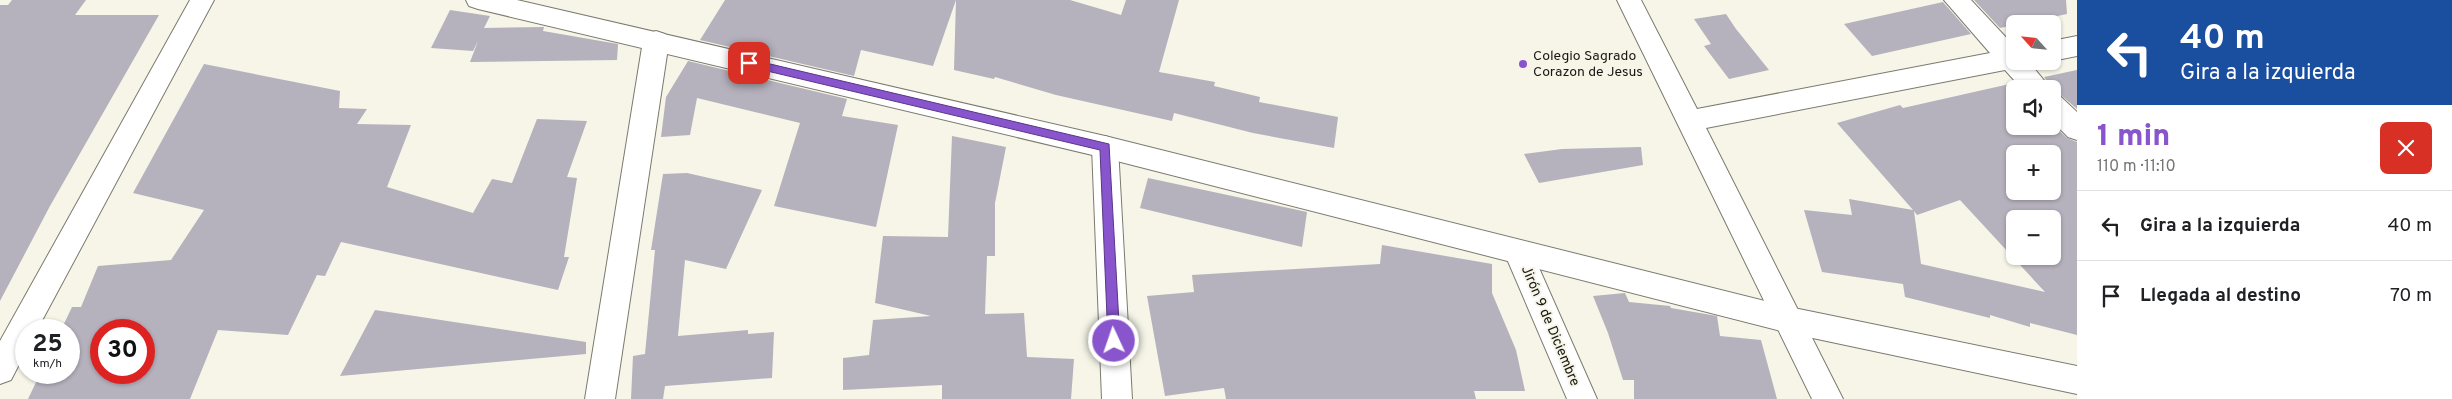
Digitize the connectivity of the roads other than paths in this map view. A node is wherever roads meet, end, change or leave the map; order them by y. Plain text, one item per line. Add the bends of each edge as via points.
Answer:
1 (202, 0) edge
2 (478, 0) edge
3 (1629, 0) edge
4 (1956, 0) edge
5 (656, 41) junction
6 (2077, 46) edge
7 (2061, 49) edge
8 (2006, 52) edge
9 (2006, 60) edge
10 (2022, 70) edge
11 (2030, 80) edge
12 (2061, 113) edge
13 (1689, 121) junction
14 (2077, 130) edge
15 (1105, 147) junction
16 (1518, 252) junction
17 (1789, 320) junction
18 (0, 370) edge
19 (2077, 380) edge
20 (600, 399) edge
21 (1117, 399) edge
22 (1582, 399) edge
23 (1828, 399) edge

1 - 18 street
2 - 5 street
3 - 13 street
4 - 8 street
5 - 15 street
5 - 20 street
6 - 7 street
9 - 13 street
10 - 11 street
12 - 14 street
13 - 17 street
15 - 16 street
15 - 21 street
16 - 17 street
16 - 22 street, Jirón 9 de Diciembre
17 - 19 street
17 - 23 street

